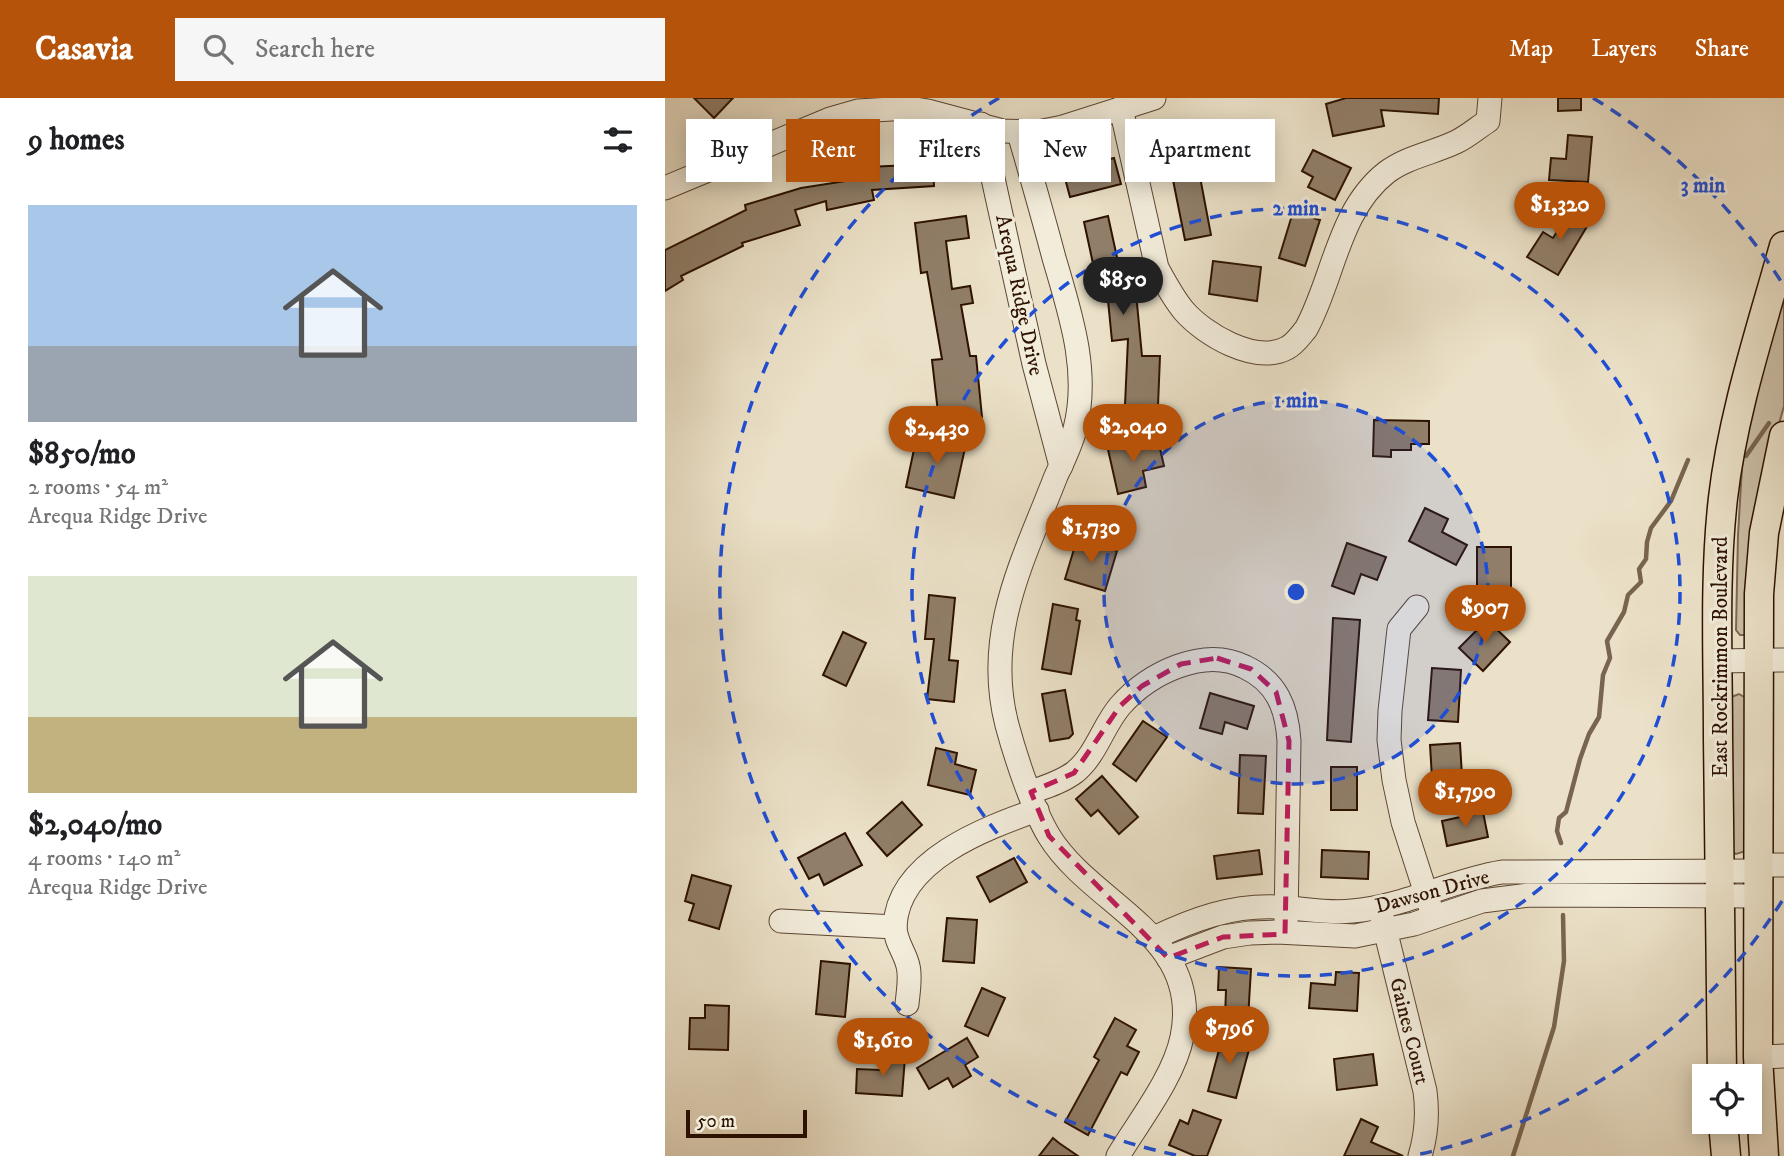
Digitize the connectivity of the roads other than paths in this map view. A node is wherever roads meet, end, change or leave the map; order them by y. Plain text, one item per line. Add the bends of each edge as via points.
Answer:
1 (1154, 98) edge
2 (1490, 98) edge
3 (1121, 108) junction
4 (958, 119) edge
5 (1087, 119) edge
6 (1005, 130) edge
7 (1019, 133) edge
8 (994, 182) edge
9 (1033, 182) edge
10 (665, 188) edge
11 (1784, 246) edge
12 (1784, 436) edge
13 (1061, 466) junction
14 (1417, 607) dead end
15 (1771, 660) edge
16 (1718, 661) junction
17 (1034, 801) junction
18 (1764, 874) edge
19 (1719, 883) junction
20 (1425, 893) junction
21 (1380, 907) junction
22 (1287, 908) junction
23 (1434, 916) junction
24 (781, 921) dead end
25 (895, 927) junction
26 (1385, 931) junction
27 (1285, 934) junction
28 (1154, 938) junction
29 (1168, 958) junction
30 (907, 1004) dead end
31 (1771, 1056) edge
32 (1722, 1064) edge
33 (1724, 1134) edge
34 (1118, 1156) edge
35 (1420, 1156) edge
36 (1726, 1156) edge
37 (1764, 1156) edge

1 - 3 street
2 - 3 street via 1488,121 1458,141 1401,163 1385,173 1362,199 1306,329 1285,349 1267,354 1246,351 1203,327 1168,288 1157,268
3 - 5 street
4 - 10 street via 908,108 858,111
6 - 7 street
8 - 13 street, Arequa Ridge Drive
9 - 13 street, Arequa Ridge Drive via 1079,358 1081,385 1075,429
11 - 16 main road, East Rockrimmon Boulevard via 1728,461 1718,564
12 - 15 main road, East Rockrimmon Boulevard via 1764,533 1759,594
13 - 17 street, Arequa Ridge Drive via 1010,594 1000,662 1007,726
14 - 20 street via 1399,629 1389,740 1403,822
15 - 16 street
15 - 18 main road, East Rockrimmon Boulevard
16 - 19 main road, East Rockrimmon Boulevard
17 - 22 street via 1049,786 1074,773 1120,706 1142,686 1181,664 1217,658 1234,661 1265,679 1287,718
17 - 25 street via 966,838 922,871 900,905
17 - 28 street, Arequa Ridge Drive via 1049,836 1067,859
18 - 19 street, Dawson Drive
18 - 31 main road, East Rockrimmon Boulevard
19 - 20 street, Dawson Drive via 1502,873 1476,876
19 - 23 street, Dawson Drive via 1529,895 1482,901
19 - 32 main road, East Rockrimmon Boulevard
20 - 21 street, Dawson Drive
20 - 23 street
21 - 22 street, Dawson Drive via 1353,911
21 - 26 street, Gaines Court
22 - 27 street
22 - 28 street, Dawson Drive via 1217,912
23 - 26 street, Dawson Drive
24 - 25 street
25 - 30 street via 909,967
26 - 27 street, Dawson Drive via 1355,936
26 - 35 street, Gaines Court via 1425,1091 1428,1114
27 - 29 street, Dawson Drive via 1223,937
28 - 29 street, Arequa Ridge Drive
29 - 34 street, Arequa Ridge Drive via 1184,1000 1181,1040 1170,1071
31 - 37 main road, East Rockrimmon Boulevard
33 - 36 main road

